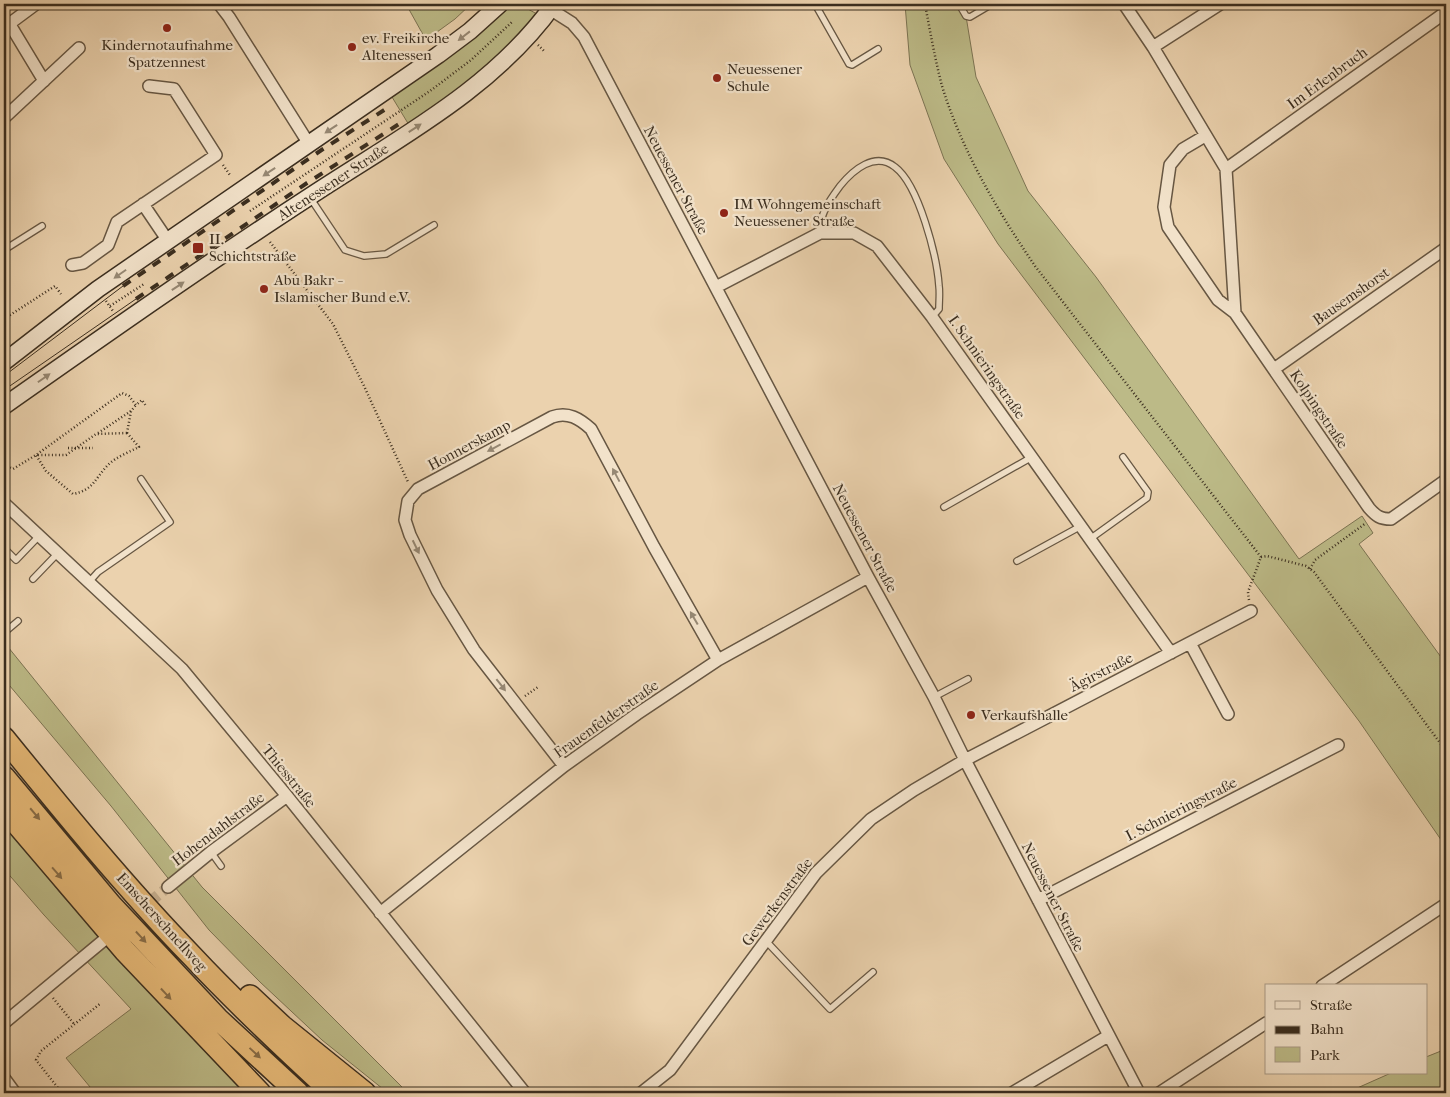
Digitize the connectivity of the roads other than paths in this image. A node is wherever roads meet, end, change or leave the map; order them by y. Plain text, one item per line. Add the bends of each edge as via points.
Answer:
1 (36, 4) edge
2 (219, 4) edge
3 (500, 4) edge
4 (816, 4) edge
5 (958, 4) edge
6 (992, 4) edge
7 (1124, 4) edge
8 (1220, 4) edge
9 (547, 6) edge
10 (1446, 12) edge
11 (7, 26) edge
12 (1153, 47) junction
13 (79, 48) dead end
14 (878, 48) dead end
15 (44, 80) junction
16 (149, 86) dead end
17 (4, 118) edge
18 (1205, 136) junction
19 (309, 144) junction
20 (1226, 169) junction
21 (309, 197) junction
22 (143, 204) junction
23 (42, 226) dead end
24 (434, 226) dead end
25 (820, 233) junction
26 (168, 240) junction
27 (1446, 248) edge
28 (4, 250) edge
29 (72, 265) dead end
30 (716, 287) junction
31 (1235, 313) junction
32 (932, 316) junction
33 (4, 362) edge
34 (1274, 369) junction
35 (4, 406) edge
36 (1123, 456) dead end
37 (1032, 457) junction
38 (141, 479) dead end
39 (1446, 480) edge
40 (4, 503) edge
41 (944, 507) dead end
42 (1081, 526) junction
43 (39, 536) junction
44 (1090, 539) junction
45 (4, 548) edge
46 (58, 553) junction
47 (1017, 561) dead end
48 (868, 576) junction
49 (33, 580) dead end
50 (89, 582) junction
51 (1250, 611) road end
52 (18, 621) dead end
53 (4, 630) edge
54 (1190, 643) junction
55 (1171, 653) junction
56 (718, 660) junction
57 (968, 679) dead end
58 (934, 697) junction
59 (1228, 714) dead end
60 (4, 738) edge
61 (1338, 745) dead end
62 (965, 760) junction
63 (564, 766) junction
64 (4, 777) edge
65 (287, 796) junction
66 (4, 809) edge
67 (210, 852) junction
68 (221, 866) dead end
69 (116, 872) junction
70 (168, 886) tunnel mouth
71 (1038, 900) junction
72 (1446, 904) edge
73 (380, 913) junction
74 (104, 940) dead end
75 (766, 941) junction
76 (873, 972) dead end
77 (1325, 984) edge
78 (4, 1023) edge
79 (1265, 1024) edge
80 (1108, 1036) junction
81 (4, 1078) edge
82 (15, 1093) edge
83 (260, 1093) edge
84 (298, 1093) edge
85 (333, 1093) edge
86 (366, 1093) edge
87 (525, 1093) edge
88 (641, 1093) edge
89 (1012, 1093) edge
90 (1139, 1093) edge
91 (1159, 1093) edge

1 - 11 street
2 - 19 street
3 -> 19 main road via 438,55
4 - 14 lane via 849,64
5 - 6 lane via 970,17
7 - 12 street
8 - 12 street
21 -> 9 main road, Altenessener Straße via 434,117 479,82 523,42
9 - 30 street, Neuessener Straße via 572,22 584,37
10 - 20 street, Im Erlenbruch
11 - 15 street
12 - 18 street
13 - 15 street
15 - 17 street
16 - 22 street via 174,89 216,155
18 - 20 street
18 - 31 street, Kolpingstraße via 1183,149 1170,165 1164,207 1168,227 1218,300
19 -> 26 main road
20 - 31 street
21 - 24 lane via 345,250 364,256 386,254
35 -> 21 main road, Altenessener Straße
22 - 26 street
22 - 29 street via 117,222 108,245 83,263
23 - 28 lane
25 - 30 street, I. Schnieringstraße
25 - 32 street, I. Schnieringstraße via 854,233 877,246
25 - 32 lane via 820,220 830,198 857,168 876,161 887,162 896,168 918,203 931,242 939,286 939,309
26 -> 33 main road
27 - 34 street, Bausemshorst
30 - 48 street, Neuessener Straße
31 - 34 street, Kolpingstraße
32 - 37 street, I. Schnieringstraße
34 - 39 street, Kolpingstraße via 1379,518 1391,519
36 - 44 lane via 1148,492 1147,498
37 - 41 lane
37 - 42 street, I. Schnieringstraße
38 - 50 lane via 170,522 98,572
40 - 43 street, Thiesstraße
42 - 44 street, I. Schnieringstraße
42 - 47 lane
43 - 45 lane via 16,560
43 - 46 street, Thiesstraße
44 - 55 street, I. Schnieringstraße
46 - 49 lane
46 - 50 street, Thiesstraße
48 - 56 street, Frauenfelderstraße
48 - 58 street, Neuessener Straße
50 - 65 street, Thiesstraße via 182,669
51 - 54 street, Ägirstraße
52 - 53 lane
54 - 55 street, Ägirstraße
54 - 59 street
55 - 62 street, Ägirstraße
56 - 63 street, Frauenfelderstraße
56 -> 63 street, Honnerskamp via 591,429 581,419 562,415 552,417 418,489 408,501 405,520 437,590 474,650
57 - 58 lane
58 - 62 street, Neuessener Straße
60 - 69 highway, Emscherschnellweg
61 - 71 street, I. Schnieringstraße
62 - 71 street, Neuessener Straße
62 - 75 street, Gewerkenstraße via 871,819 816,873
63 - 73 street, Frauenfelderstraße
64 -> 84 highway, Emscherschnellweg via 118,912 218,1019
65 - 67 street, Hohendahlstraße
65 - 73 street, Thiesstraße
66 -> 83 highway via 125,951
67 - 68 lane
67 - 70 street, Hohendahlstraße
69 - 85 highway, Emscherschnellweg via 267,1033
69 - 86 highway via 179,925 282,1026
71 - 80 street, Neuessener Straße
72 - 77 street
73 - 87 street, Thiesstraße
74 - 78 street
75 - 76 lane via 830,1009
75 - 88 street, Gewerkenstraße via 670,1070
79 - 91 street
80 - 89 street
80 - 90 street, Neuessener Straße
81 - 82 street

